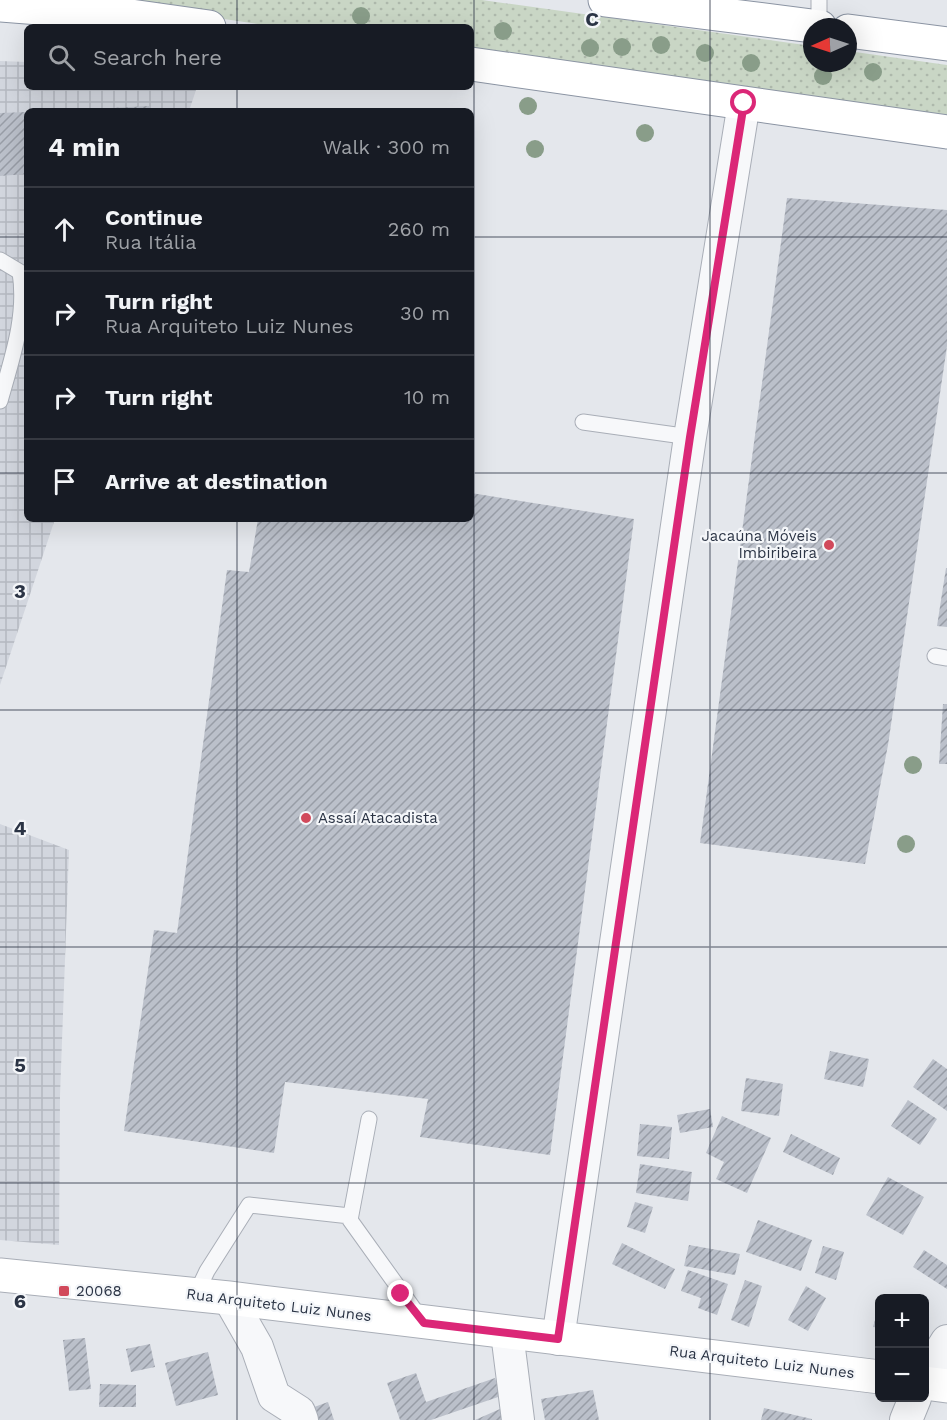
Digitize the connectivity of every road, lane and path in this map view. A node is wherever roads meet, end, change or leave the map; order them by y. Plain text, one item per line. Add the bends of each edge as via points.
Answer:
1 (605, 0) edge
2 (819, 0) edge
3 (0, 5) edge
4 (819, 18) edge
5 (188, 24) edge
6 (803, 25) edge
7 (857, 32) edge
8 (947, 44) edge
9 (474, 64) edge
10 (744, 103) junction
11 (947, 132) edge
12 (0, 260) edge
13 (0, 401) edge
14 (583, 422) dead end
15 (690, 437) junction
16 (369, 1119) dead end
17 (350, 1216) junction
18 (0, 1275) edge
19 (196, 1294) junction
20 (229, 1298) junction
21 (424, 1323) junction
22 (507, 1333) junction
23 (558, 1339) junction
24 (947, 1341) edge
25 (929, 1370) edge
26 (875, 1376) edge
27 (929, 1384) edge
28 (947, 1386) edge
29 (913, 1402) edge
30 (301, 1416) edge
31 (264, 1420) edge
32 (518, 1420) edge
33 (906, 1420) edge

1 - 6 main road
2 - 4 lane
3 - 5 main road
7 - 8 main road
9 - 10 main road
10 - 11 main road
10 - 15 street
12 - 13 lane via 20,272 23,295 18,336
14 - 15 lane
15 - 23 street
16 - 17 lane
17 - 19 lane via 249,1205
17 - 21 lane
18 - 19 main road, Rua Arquiteto Luiz Nunes
19 - 20 main road, Rua Arquiteto Luiz Nunes
20 - 21 main road, Rua Arquiteto Luiz Nunes
20 - 30 street via 257,1347 274,1396
21 - 22 main road, Rua Arquiteto Luiz Nunes
22 - 23 main road, Rua Arquiteto Luiz Nunes
22 - 32 street
23 - 26 main road, Rua Arquiteto Luiz Nunes
24 - 25 street
27 - 28 main road
29 - 33 street
30 - 31 street

